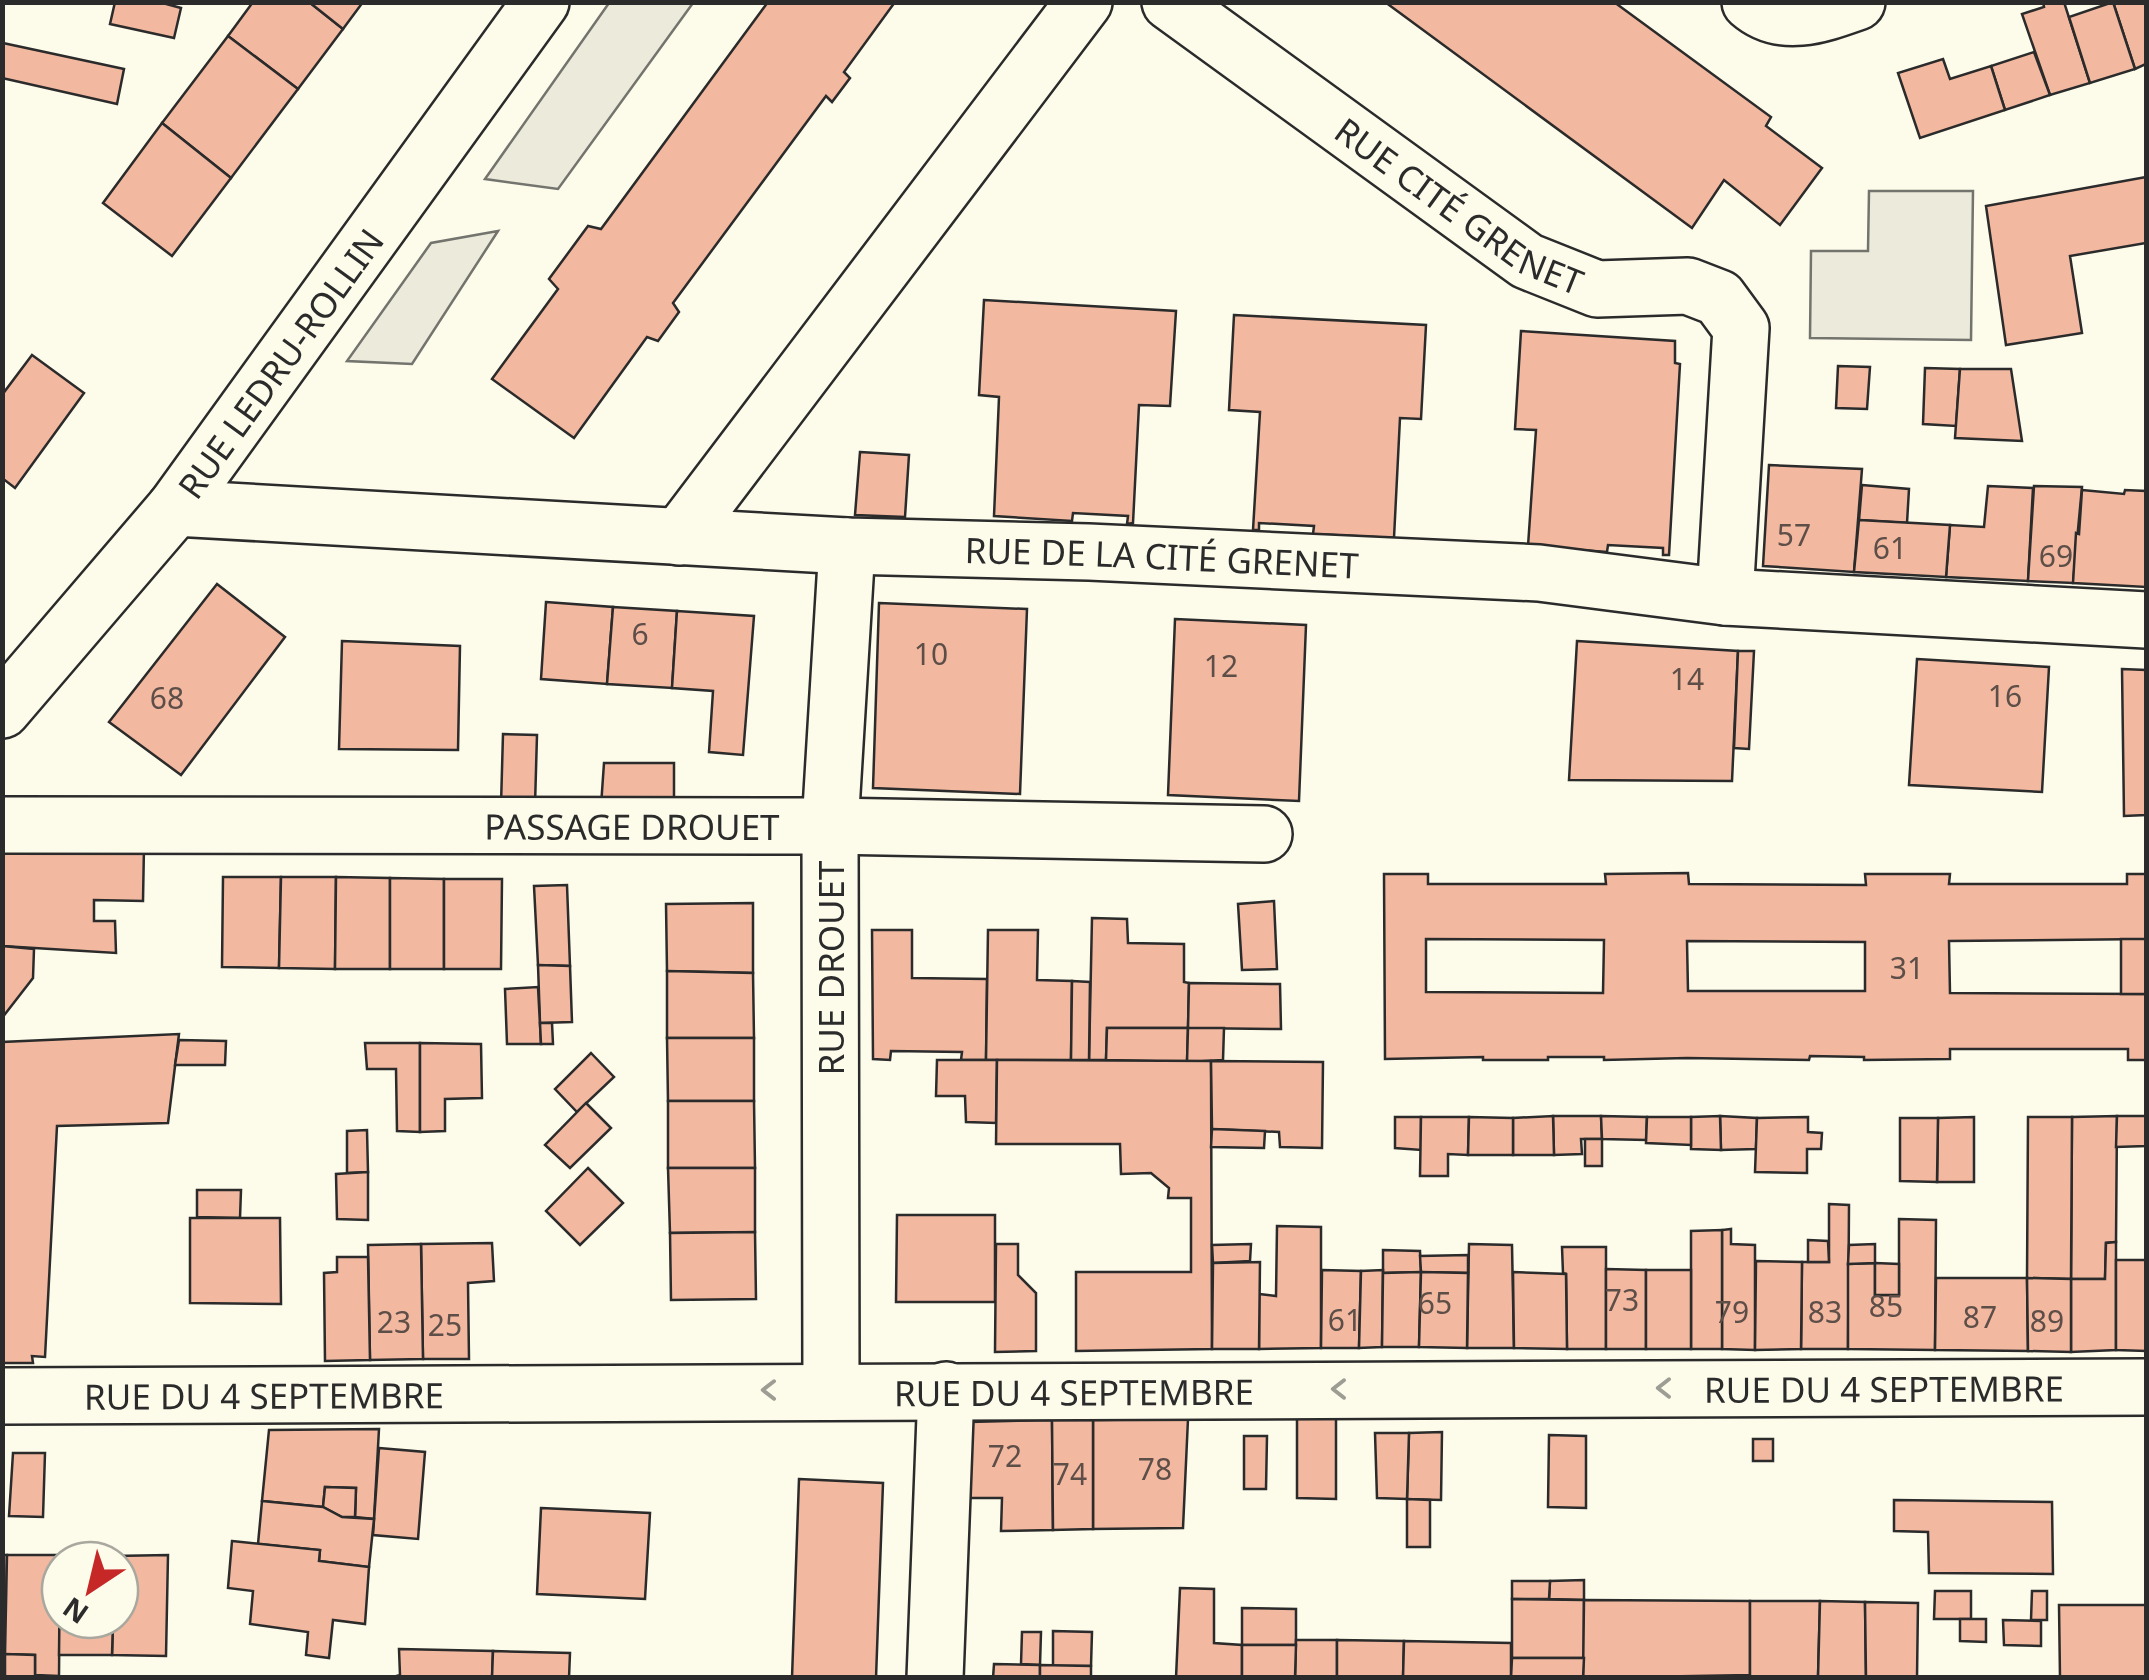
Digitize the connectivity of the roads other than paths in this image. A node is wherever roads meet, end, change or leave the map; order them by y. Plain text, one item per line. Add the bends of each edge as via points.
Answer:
1 (541, 2) edge
2 (1084, 2) edge
3 (1170, 2) edge
4 (1750, 2) edge
5 (1858, 2) edge
6 (175, 508) junction
7 (679, 537) junction
8 (847, 546) junction
9 (1725, 597) junction
10 (2146, 620) edge
11 (2, 710) edge
12 (2, 825) edge
13 (830, 826) junction
14 (1264, 834) dead end
15 (2146, 1387) edge
16 (831, 1390) junction
17 (946, 1390) junction
18 (2, 1396) edge
19 (935, 1678) edge

1 - 6 street, RUE LEDRU-ROLLIN
2 - 7 street
3 - 9 street, RUE CITÉ GRENET via 1527,261 1597,289 1688,286 1718,298 1742,328
4 - 5 street via 1804,20
6 - 7 street, RUE DE LA CITÉ GRENET
6 - 11 street, RUE LEDRU-ROLLIN
7 - 8 street, RUE DE LA CITÉ GRENET
8 - 9 street, RUE DE LA CITÉ GRENET via 1539,573
8 - 13 street, RUE DROUET
9 - 10 street, RUE DE LA CITÉ GRENET
12 - 13 street, PASSAGE DROUET
13 - 14 street, PASSAGE DROUET
13 - 16 street, RUE DROUET
15 -> 17 street, RUE DU 4 SEPTEMBRE
16 - 17 street, RUE DU 4 SEPTEMBRE
16 -> 18 street, RUE DU 4 SEPTEMBRE
17 - 19 street

